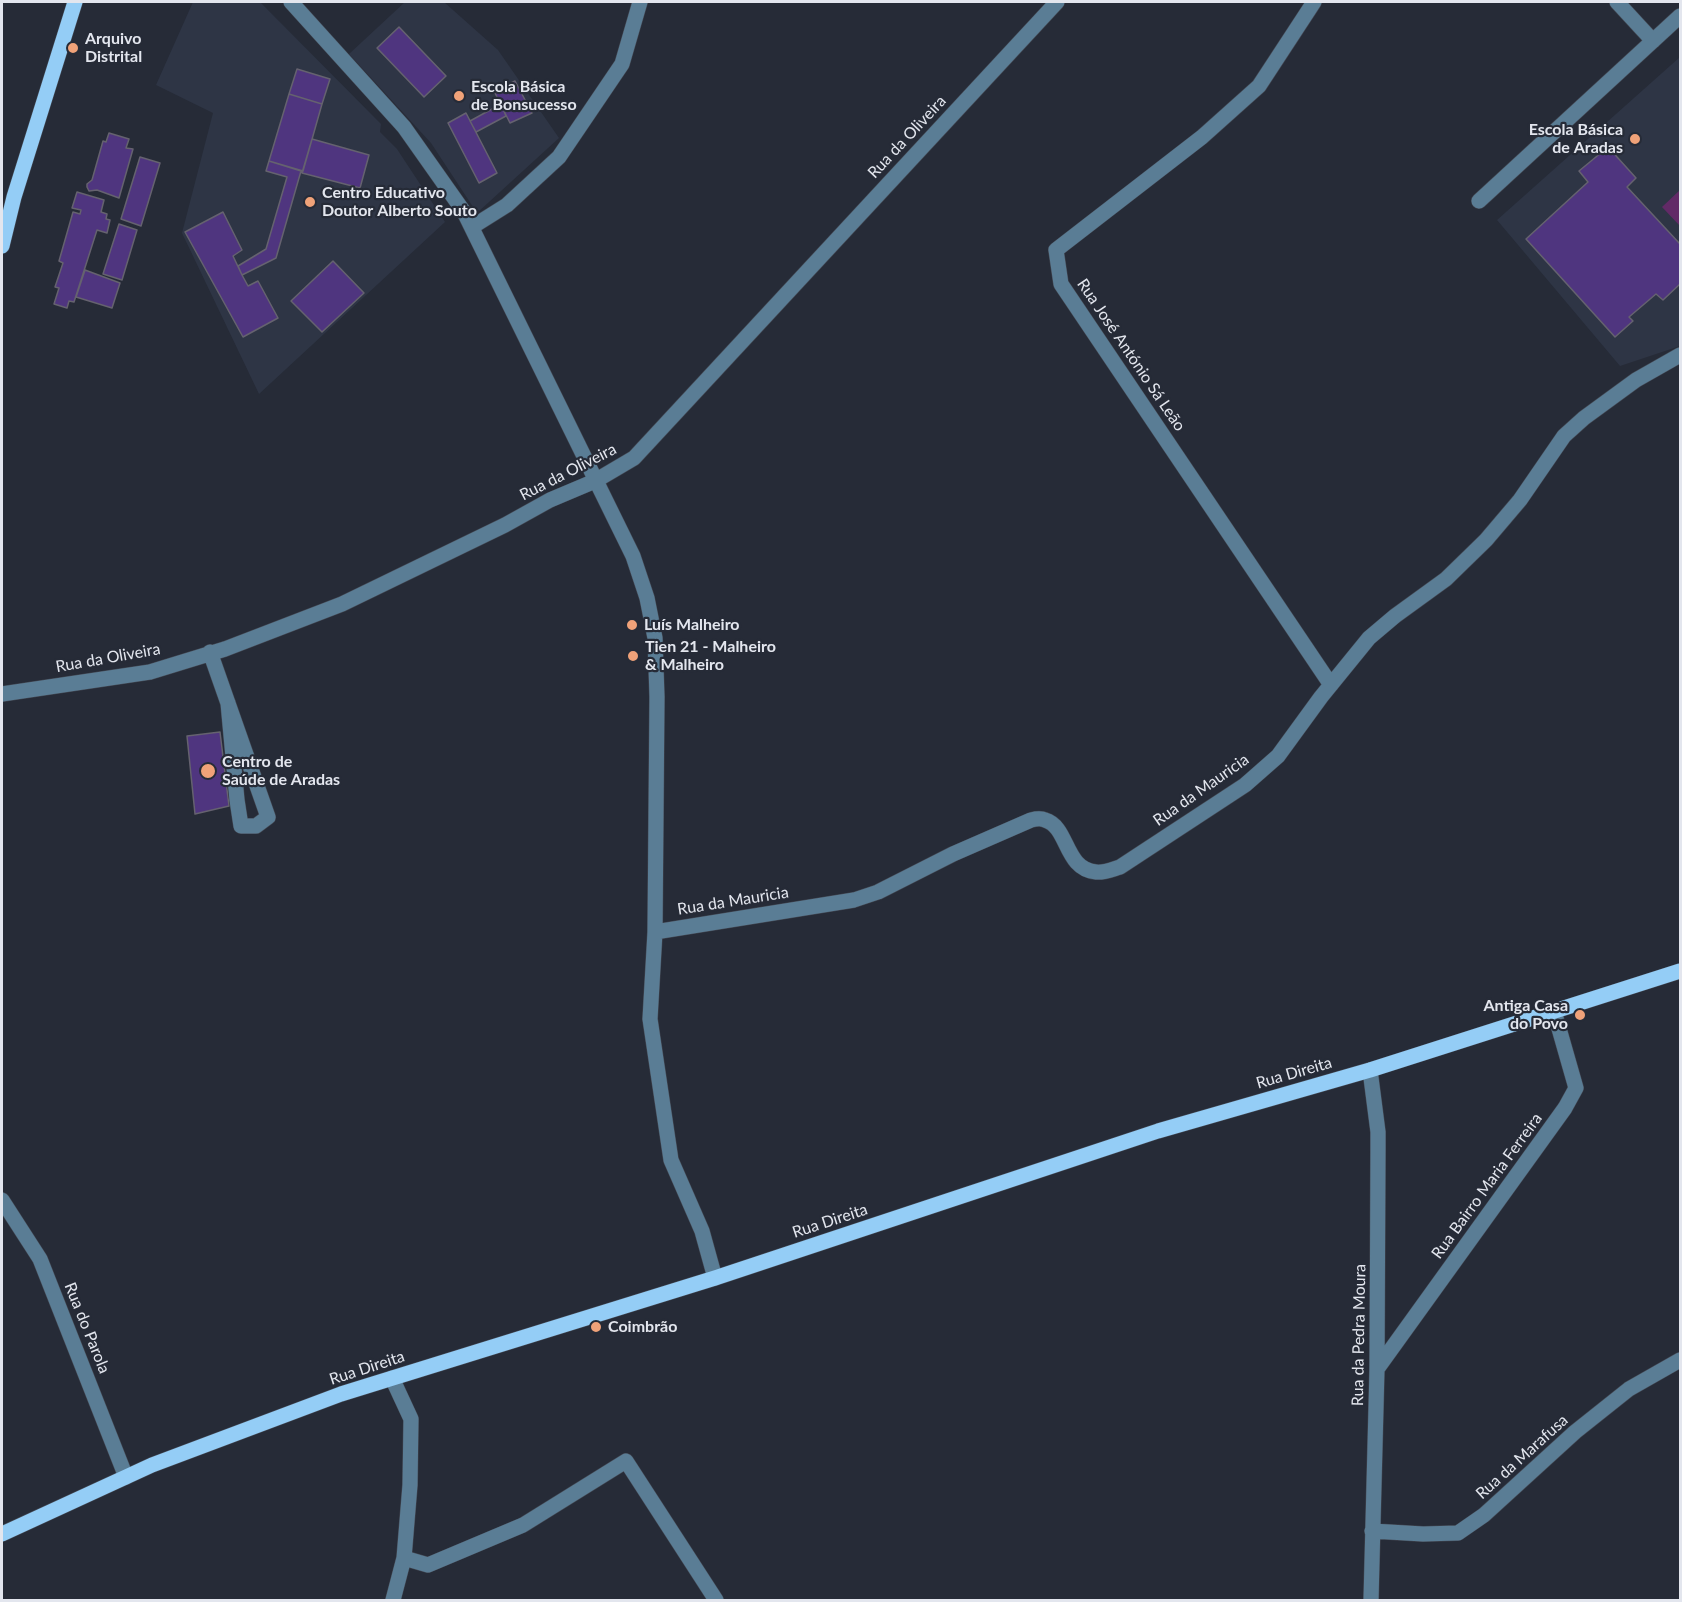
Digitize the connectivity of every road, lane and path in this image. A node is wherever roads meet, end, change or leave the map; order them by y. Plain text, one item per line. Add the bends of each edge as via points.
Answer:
1 (75, 2) edge
2 (291, 2) edge
3 (640, 2) edge
4 (1057, 2) edge
5 (1314, 2) edge
6 (1617, 2) edge
7 (1680, 16) edge
8 (1653, 41) junction
9 (1479, 201) dead end
10 (472, 227) junction
11 (2, 246) edge
12 (1680, 355) edge
13 (595, 481) junction
14 (210, 652) junction
15 (1331, 685) junction
16 (2, 694) edge
17 (228, 703) junction
18 (655, 932) junction
19 (1680, 971) edge
20 (1554, 1011) junction
21 (1370, 1070) junction
22 (2, 1200) edge
23 (715, 1278) junction
24 (1680, 1360) edge
25 (1377, 1369) junction
26 (392, 1378) junction
27 (126, 1477) junction
28 (1372, 1531) junction
29 (2, 1534) edge
30 (404, 1558) junction
31 (393, 1600) edge
32 (716, 1600) edge
33 (1371, 1600) edge

1 - 11 main road
2 - 10 street via 404,127
3 - 10 street via 622,64 560,157 507,205
4 - 13 street, Rua da Oliveira via 634,458
5 - 15 street, Rua José António Sá Leão via 1259,86 1202,137 1056,250 1061,285
6 - 8 street
7 - 8 street
8 - 9 street
10 - 13 street
12 - 15 street, Rua da Mauricia via 1636,380 1570,430 1486,540 1446,579 1369,638
13 - 14 street, Rua da Oliveira via 342,604
13 - 18 street via 633,556 648,598 655,638
14 - 16 street, Rua da Oliveira via 150,672
14 - 17 street
15 - 18 street, Rua da Mauricia via 1278,756 1245,785 1120,867 1098,872 1084,869 1071,857 1053,824 1031,819 854,900
17 - 17 street via 268,817 256,826 241,826
18 - 23 street via 650,1019 671,1160 702,1231
19 - 20 main road, Rua Direita
20 - 21 main road, Rua Direita
20 - 25 street, Rua Bairro Maria Ferreira via 1576,1088
21 - 23 main road, Rua Direita via 1158,1131
21 - 25 street, Rua da Pedra Moura via 1378,1132
22 - 27 street, Rua do Parola via 40,1259
23 - 26 main road, Rua Direita
24 - 28 street, Rua da Marafusa via 1629,1389 1458,1533
25 - 28 street, Rua da Pedra Moura
26 - 27 main road, Rua Direita
26 - 30 street via 411,1419
27 - 29 main road, Rua Direita
28 - 33 street, Rua da Pedra Moura
30 - 31 street
30 - 32 street via 428,1565 523,1525 626,1461

